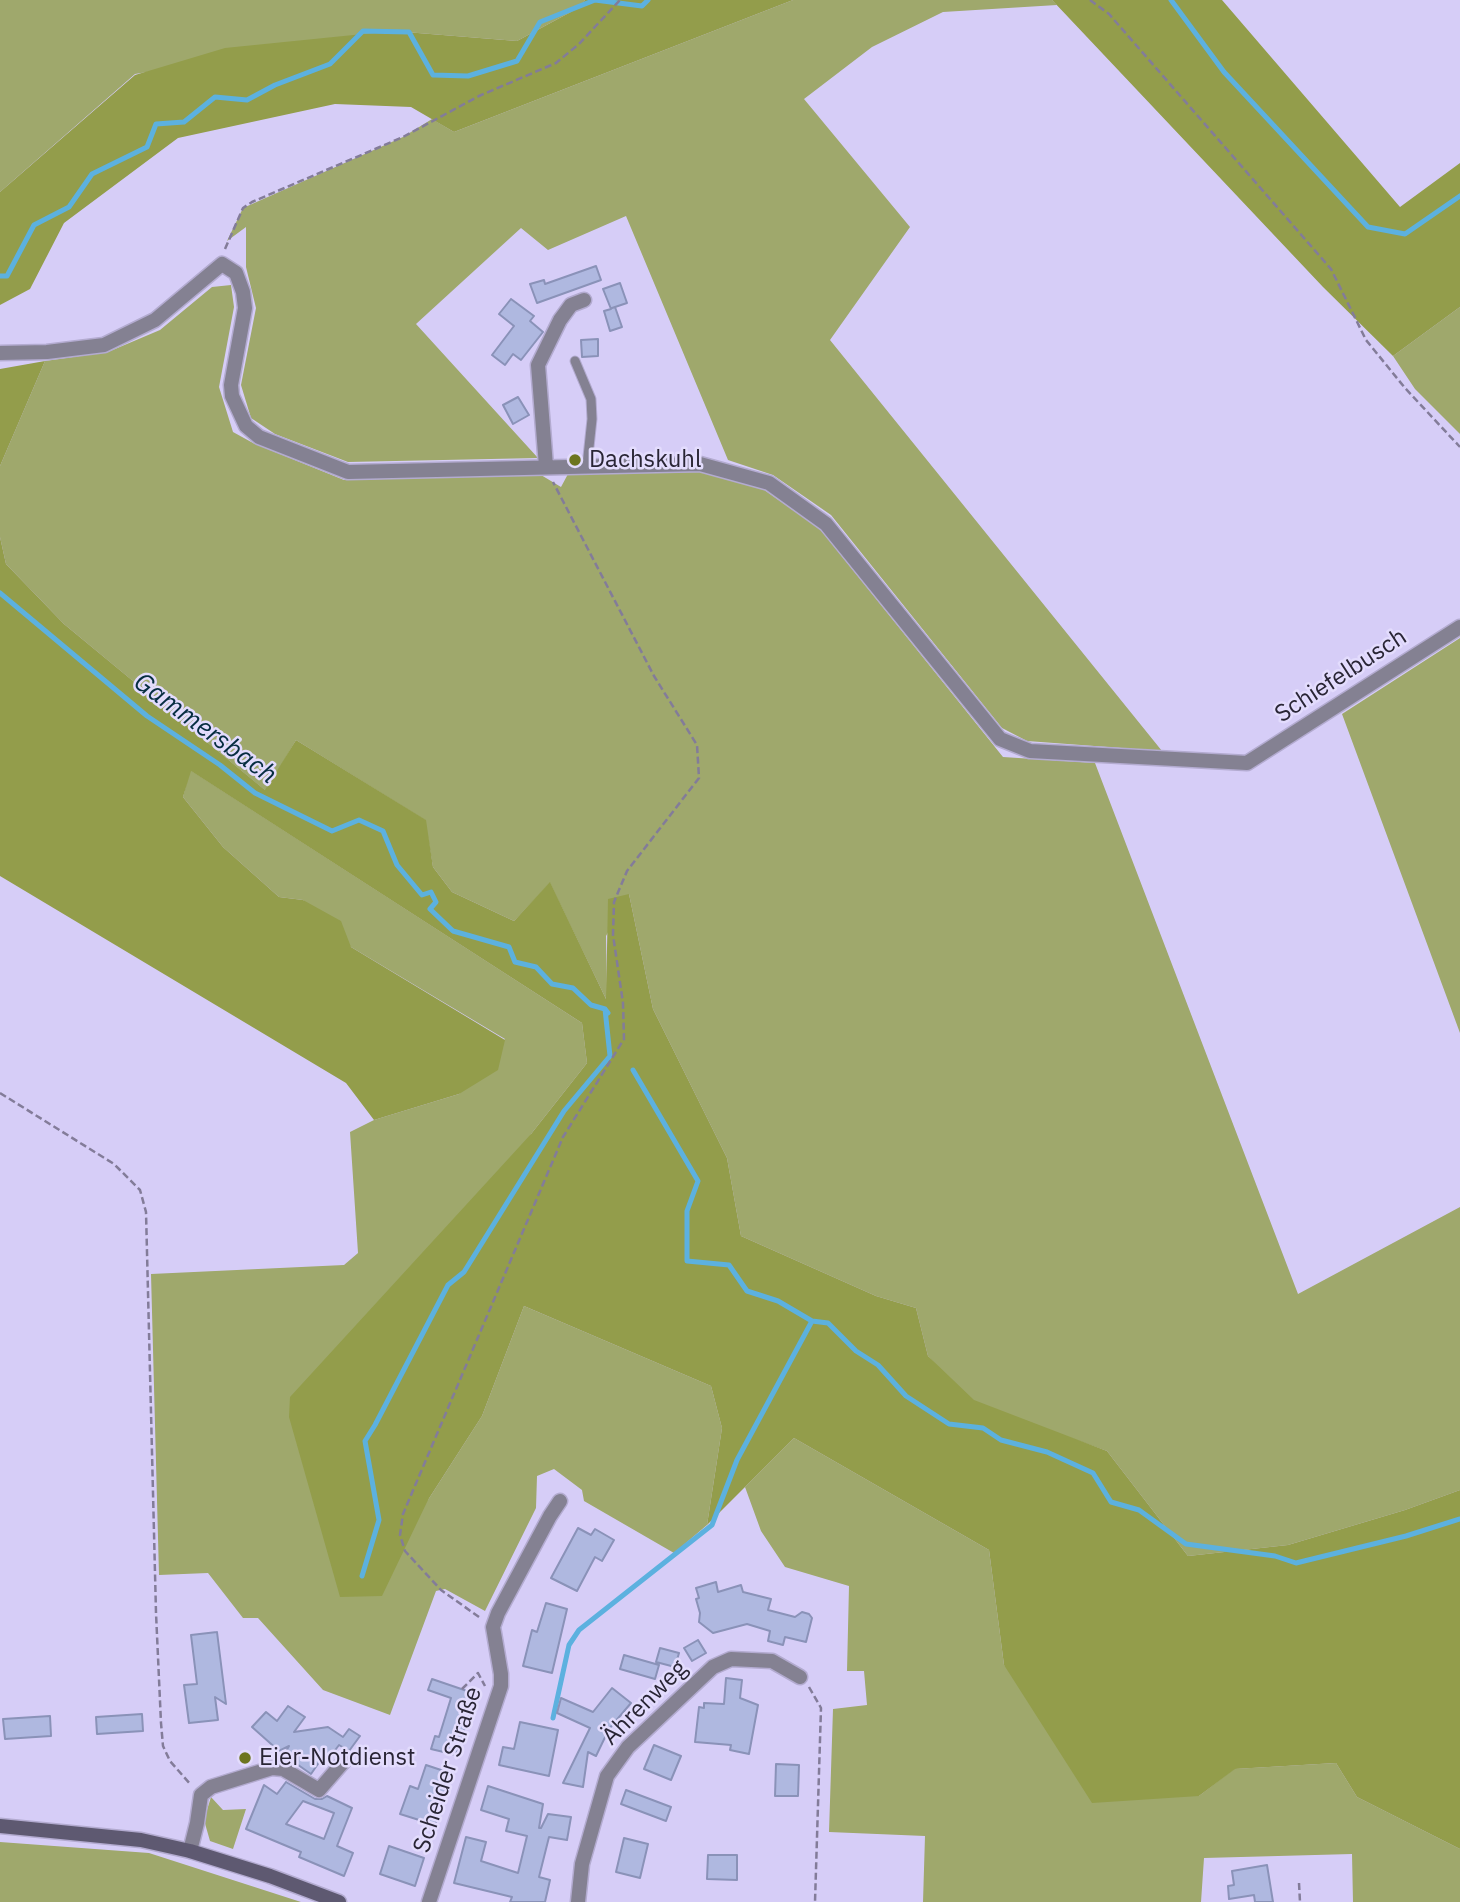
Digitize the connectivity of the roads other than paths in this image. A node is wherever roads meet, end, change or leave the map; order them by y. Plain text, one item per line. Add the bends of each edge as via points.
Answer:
1 (584, 300) dead end
2 (0, 353) edge
3 (575, 361) dead end
4 (587, 466) junction
5 (545, 467) junction
6 (1460, 627) edge
7 (560, 1501) dead end
8 (800, 1677) road end
9 (345, 1760) dead end
10 (0, 1826) edge
11 (190, 1851) junction
12 (339, 1902) edge
13 (429, 1902) edge
14 (578, 1902) edge

1 - 5 street via 571,305 560,320 538,365
2 - 5 street via 104,345 155,320 222,264 236,272 245,308 232,396 246,426 259,437 348,472
3 - 4 lane via 591,399
4 - 5 street
4 - 6 street, Schiefelbusch via 700,464 769,483 826,524 1000,739 1030,751 1247,763
7 - 13 street, Scheider Straße via 493,1627 501,1674 494,1709
8 - 14 street, Ährenweg via 772,1661 731,1659 713,1667 628,1747 607,1776 582,1864
9 - 11 street via 319,1790 283,1769 211,1787 201,1795
10 - 11 main road via 141,1840
11 - 12 main road

